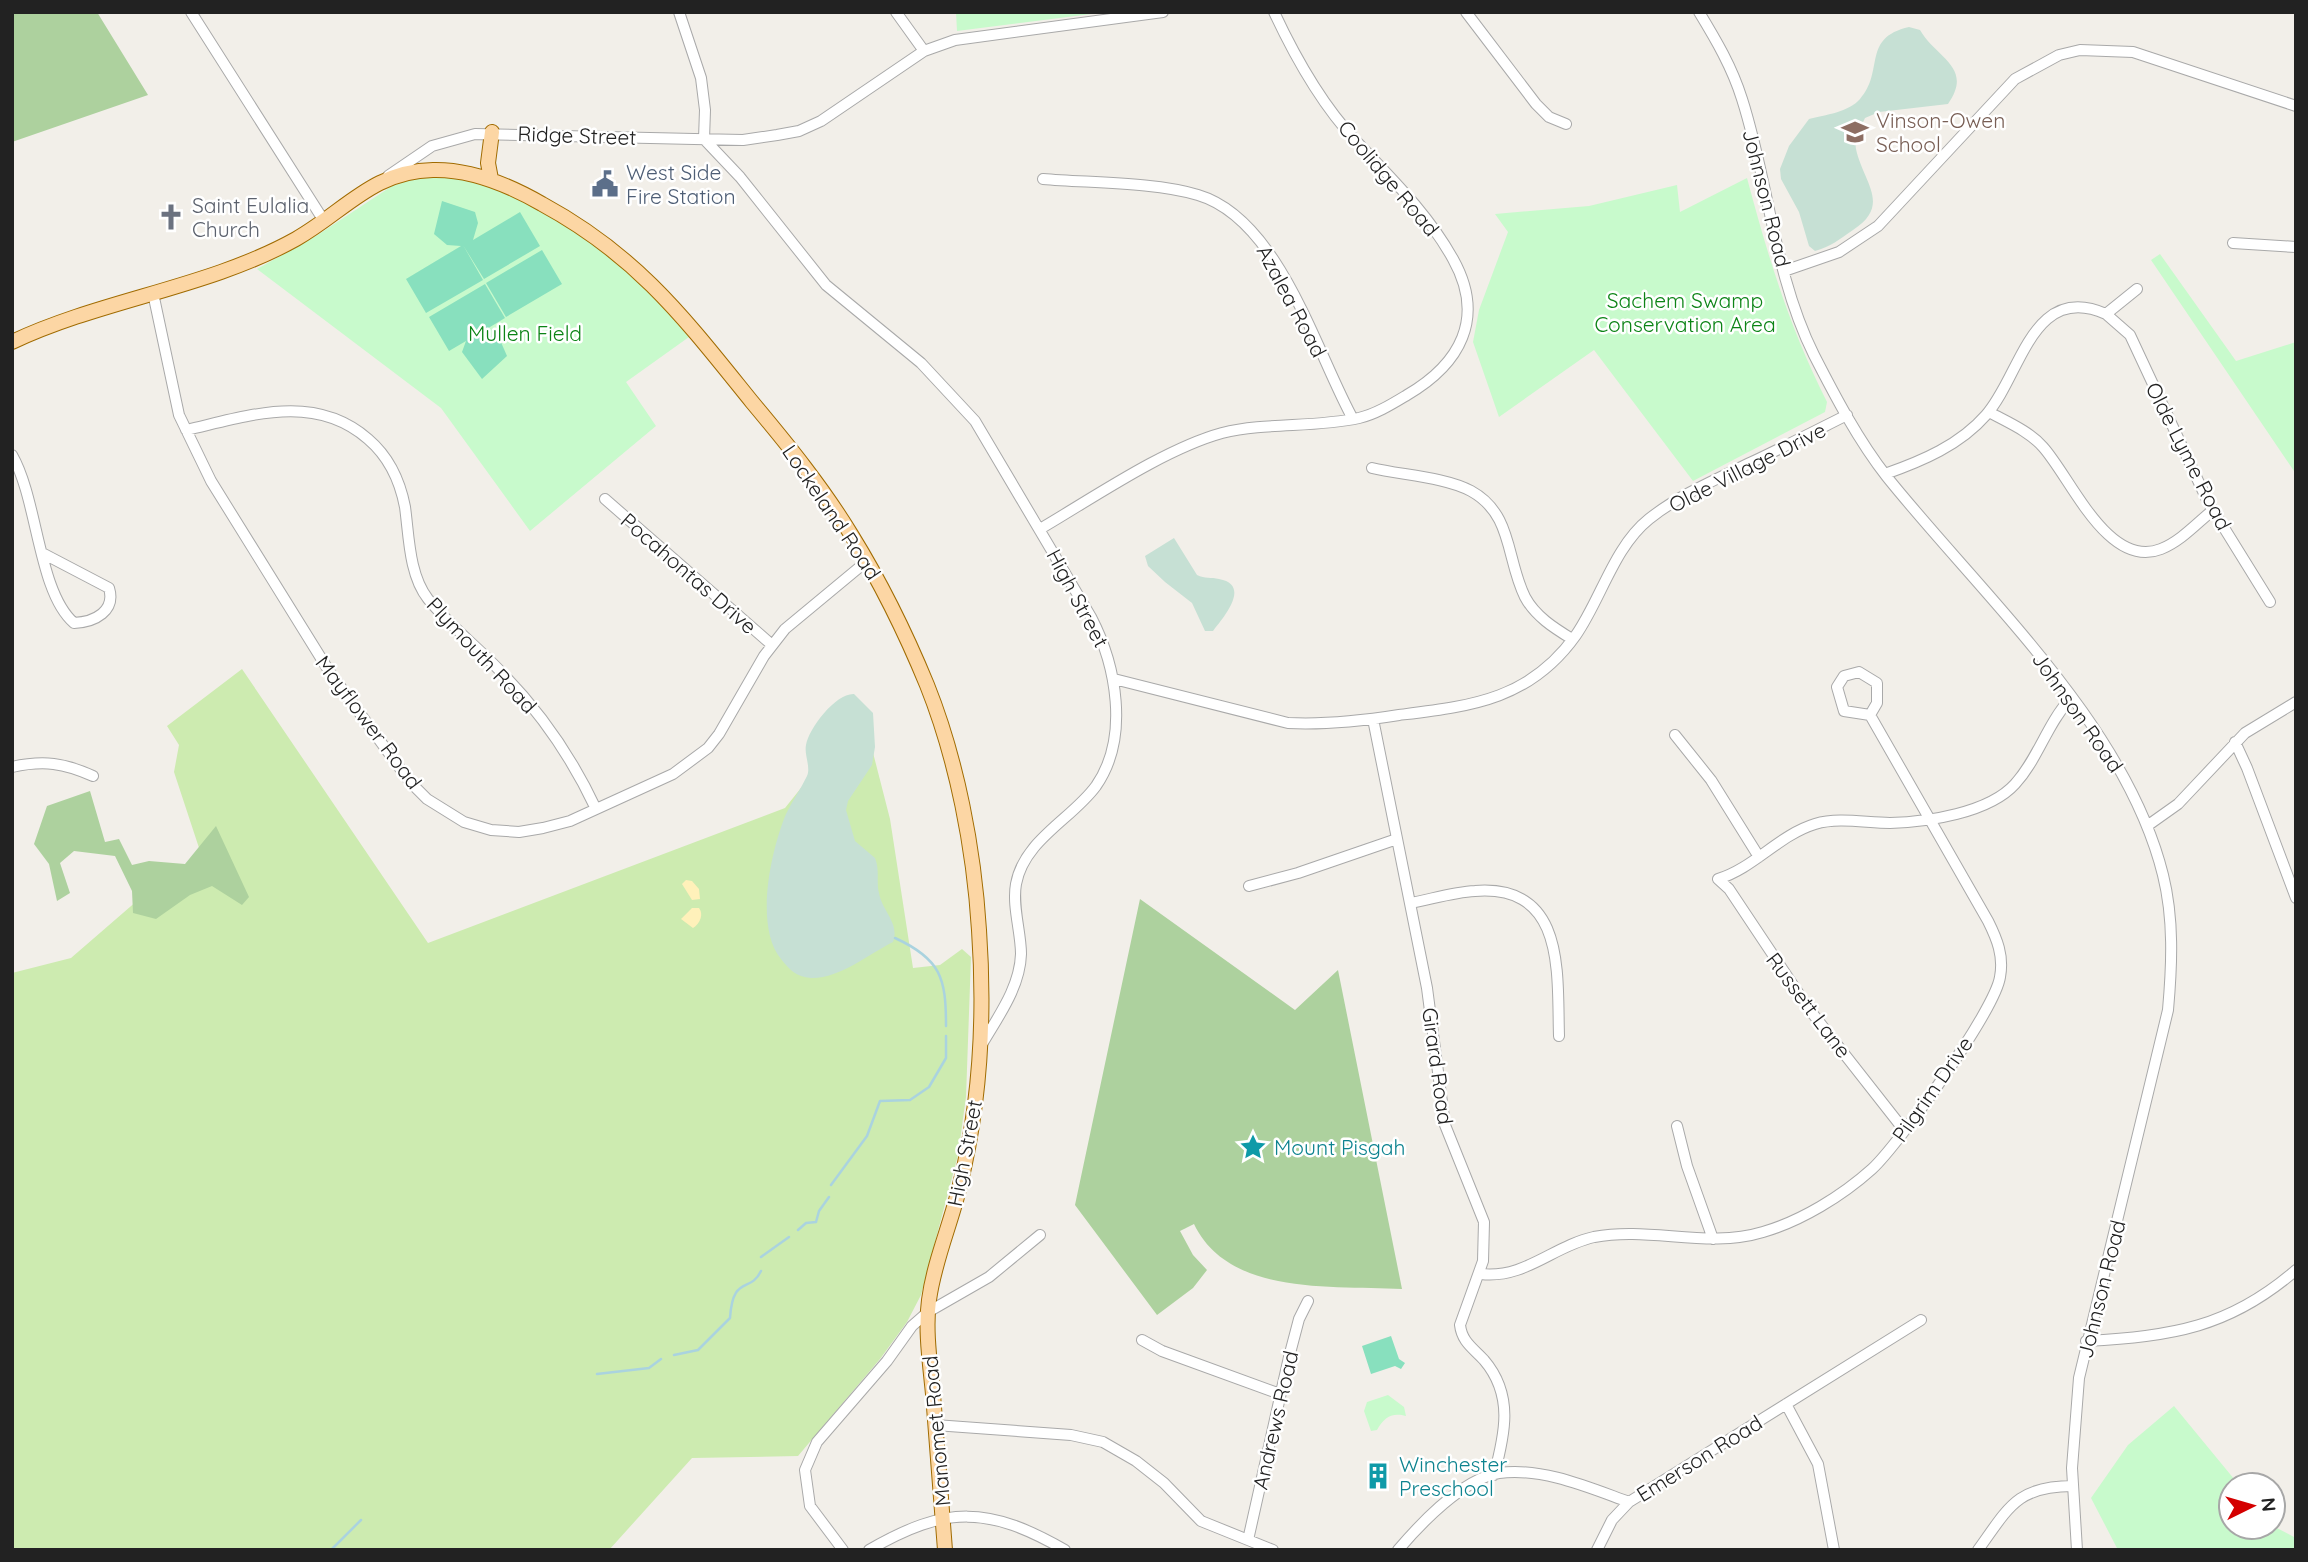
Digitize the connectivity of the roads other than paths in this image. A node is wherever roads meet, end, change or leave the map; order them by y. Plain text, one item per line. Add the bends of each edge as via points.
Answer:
1 (191, 12) edge
2 (896, 12) edge
3 (1164, 12) edge
4 (1274, 12) edge
5 (1466, 12) edge
6 (1699, 12) edge
7 (679, 13) edge
8 (924, 51) junction
9 (2296, 106) edge
10 (1566, 124) dead end
11 (492, 132) junction
12 (704, 139) junction
13 (386, 177) junction
14 (491, 179) junction
15 (1043, 179) dead end
16 (324, 221) junction
17 (2233, 243) dead end
18 (2296, 247) edge
19 (1784, 271) junction
20 (2137, 289) dead end
21 (153, 293) junction
22 (2106, 314) junction
23 (12, 342) edge
24 (1989, 412) junction
25 (1847, 415) junction
26 (1353, 419) junction
27 (186, 430) junction
28 (12, 456) edge
29 (1372, 468) dead end
30 (1885, 474) junction
31 (605, 499) dead end
32 (2213, 510) junction
33 (1040, 529) junction
34 (44, 554) junction
35 (867, 561) junction
36 (2270, 602) dead end
37 (1572, 639) junction
38 (772, 645) junction
39 (1114, 679) junction
40 (2070, 699) junction
41 (2296, 702) edge
42 (1870, 715) junction
43 (1373, 719) junction
44 (1675, 735) dead end
45 (2235, 742) junction
46 (12, 767) edge
47 (93, 776) dead end
48 (596, 809) junction
49 (1929, 817) junction
50 (2147, 826) junction
51 (1397, 839) junction
52 (1759, 857) junction
53 (1249, 886) dead end
54 (2296, 898) edge
55 (1411, 903) junction
56 (1559, 1035) dead end
57 (979, 1049) junction
58 (1677, 1126) dead end
59 (1904, 1130) junction
60 (1040, 1235) dead end
61 (1713, 1239) junction
62 (2296, 1270) edge
63 (1480, 1274) junction
64 (1308, 1301) dead end
65 (928, 1312) junction
66 (1921, 1320) dead end
67 (1142, 1340) dead end
68 (2086, 1340) junction
69 (1280, 1394) junction
70 (1786, 1404) junction
71 (935, 1425) junction
72 (1494, 1475) junction
73 (2073, 1486) junction
74 (1629, 1502) junction
75 (943, 1518) junction
76 (1248, 1540) junction
77 (843, 1550) edge
78 (869, 1550) edge
79 (945, 1550) edge
80 (1065, 1550) edge
81 (1273, 1550) edge
82 (1398, 1550) edge
83 (1597, 1550) edge
84 (1834, 1550) edge
85 (1978, 1550) edge
86 (2077, 1550) edge

1 - 16 street
2 - 8 street
3 - 8 street, Ridge Street via 968,38
4 - 26 street, Coolidge Road via 1335,115 1429,222 1455,262 1468,302 1464,333 1443,369 1390,405
5 - 10 street via 1536,104 1549,117
6 - 19 street, Johnson Road via 1726,57 1742,98
7 - 12 street via 701,78
8 - 12 street, Ridge Street via 848,104 799,131
9 - 19 street via 2133,51 2093,49 2059,55 2015,79 1868,234 1839,252
11 - 12 street, Ridge Street
11 - 13 street, Ridge Street via 458,136 432,146
11 - 14 main road via 488,155
12 - 33 street, High Street via 826,285 951,392 975,421
13 - 14 main road, Lockeland Road via 440,169
13 - 16 main road, Ridge Street
14 - 35 main road, Lockeland Road via 561,214 611,246 683,315 813,477
15 - 26 street, Azalea Road via 1199,195 1227,210 1261,240
16 - 21 main road, Ridge Street via 245,262
17 - 18 street
19 - 25 street, Johnson Road via 1813,352
20 - 22 street
21 - 23 main road, Ridge Street via 87,312
21 - 27 street, Mayflower Road via 173,391
22 - 24 street via 2076,308 2037,327
22 - 32 street, Olde Lyme Road via 2130,335
24 - 30 street via 1940,452
24 - 32 street via 2042,446 2095,523 2122,546 2160,549
25 - 30 street, Johnson Road
25 - 37 street, Olde Village Drive via 1707,483 1648,520 1628,543
26 - 33 street, Coolidge Road via 1222,433 1165,458
27 - 48 street, Mayflower Road via 211,481 316,652 427,799 464,822 519,832 570,821
27 - 48 street, Plymouth Road via 283,410 307,410 333,416 377,447 394,471 404,502 415,570 425,596 504,674 548,728
28 - 34 street
29 - 37 street via 1453,484 1487,502 1504,527 1526,597 1545,621
30 - 40 street, Johnson Road via 2000,607
31 - 38 street, Pocahontas Drive
32 - 36 street, Olde Lyme Road
33 - 39 street, High Street via 1105,642
34 - 34 street via 56,598 74,623 93,620 108,608 109,588
35 - 38 street, Mayflower Road
35 - 57 main road, Lockeland Road via 929,690 950,759 979,927
37 - 43 street, Olde Village Drive via 1541,673 1491,701
38 - 48 street, Mayflower Road via 708,748 673,774
39 - 43 street, Olde Village Drive via 1288,723
39 - 57 street, High Street via 1109,760 1096,786 1025,860 1015,885 1021,954 1018,975
40 - 49 street via 2015,785 1980,807
40 - 50 street, Johnson Road via 2117,766
41 - 45 street
42 - 42 street via 1877,703 1877,683 1859,672 1844,676 1837,687 1844,711
42 - 49 street, Pilgrim Drive
43 - 51 street, Girard Road
44 - 52 street via 1711,780
45 - 50 street via 2178,804
45 - 54 street
46 - 47 street via 46,761
49 - 52 street via 1892,823 1818,823 1790,835
49 - 59 street, Pilgrim Drive via 1997,940 2000,976 1986,1012
50 - 68 street, Johnson Road via 2164,876 2171,920 2168,1010
51 - 53 street
51 - 55 street, Girard Road
52 - 59 street, Russett Lane via 1718,879 1809,1009
55 - 56 street via 1483,890 1506,894 1531,907 1543,919 1554,944
55 - 63 street, Girard Road via 1445,1125 1484,1222
57 - 65 main road, High Street via 960,1188
58 - 61 street
59 - 61 street, Pilgrim Drive via 1872,1169 1838,1196 1765,1232
60 - 65 street via 989,1277
61 - 63 street, Pilgrim Drive via 1611,1235 1586,1239 1518,1271
62 - 68 street via 2251,1305 2212,1322 2165,1334
63 - 72 street, Girard Road via 1460,1325 1461,1336 1488,1365 1504,1399 1506,1416
64 - 69 street, Andrews Road
65 - 71 main road, Manomet Road
65 - 77 street via 808,1456 805,1470 810,1506
66 - 70 street, Emerson Road
67 - 69 street via 1162,1352
68 - 73 street, Johnson Road via 2074,1414
69 - 76 street, Andrews Road
70 - 74 street, Emerson Road
70 - 84 street via 1818,1464
71 - 75 main road, Manomet Road
71 - 76 street via 1071,1435 1103,1442 1164,1483 1200,1521
72 - 74 street, Emerson Road via 1555,1478
72 - 82 street, Emerson Road via 1450,1498 1418,1525
73 - 85 street via 2044,1487 2021,1496
73 - 86 street, Johnson Road
74 - 83 street via 1612,1520
75 - 78 street
75 - 79 main road, Manomet Road
75 - 80 street via 996,1518
76 - 81 street

